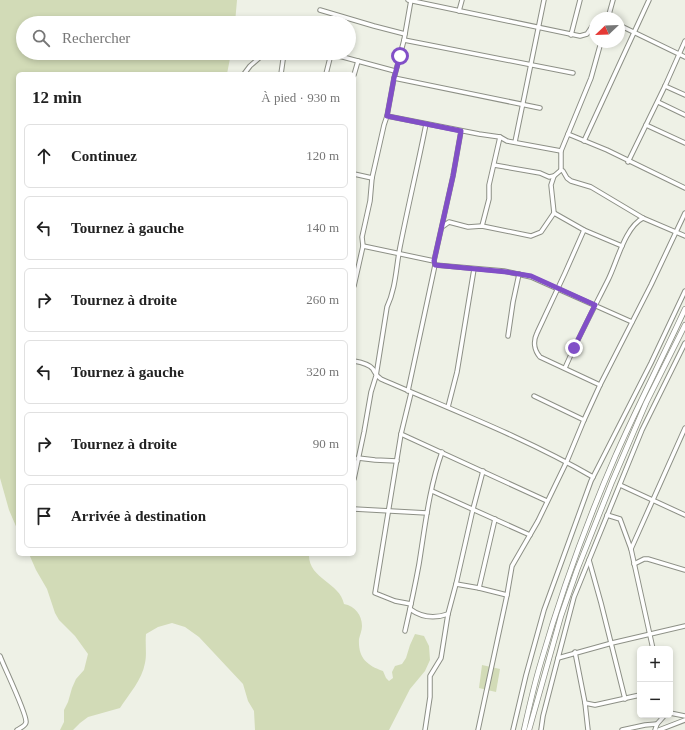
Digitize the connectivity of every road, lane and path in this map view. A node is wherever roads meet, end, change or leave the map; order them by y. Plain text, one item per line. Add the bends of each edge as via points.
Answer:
1 (410, 0) edge
2 (462, 0) edge
3 (544, 0) edge
4 (580, 0) edge
5 (613, 0) edge
6 (649, 0) edge
7 (320, 10) dead end
8 (460, 12) junction
9 (610, 12) edge
10 (340, 16) edge
11 (356, 21) edge
12 (538, 28) junction
13 (625, 28) edge
14 (589, 31) edge
15 (634, 32) junction
16 (405, 34) junction
17 (571, 35) junction
18 (404, 40) junction
19 (685, 41) edge
20 (599, 48) edge
21 (679, 54) junction
22 (685, 56) edge
23 (257, 60) edge
24 (283, 60) edge
25 (328, 60) edge
26 (354, 60) edge
27 (358, 61) junction
28 (530, 66) junction
29 (395, 71) junction
30 (246, 72) edge
31 (281, 72) edge
32 (326, 72) edge
33 (355, 72) edge
34 (573, 73) dead end
35 (394, 78) junction
36 (665, 86) junction
37 (685, 95) edge
38 (658, 102) junction
39 (523, 103) junction
40 (540, 108) dead end
41 (685, 115) edge
42 (387, 116) junction
43 (426, 124) junction
44 (646, 126) junction
45 (461, 131) junction
46 (568, 134) junction
47 (500, 137) junction
48 (584, 141) junction
49 (516, 142) junction
50 (685, 143) edge
51 (561, 151) junction
52 (628, 162) junction
53 (494, 165) junction
54 (561, 170) junction
55 (356, 174) edge
56 (554, 176) junction
57 (372, 178) junction
58 (685, 188) edge
59 (554, 213) junction
60 (685, 213) edge
61 (643, 218) junction
62 (482, 226) junction
63 (442, 227) junction
64 (584, 230) junction
65 (676, 232) junction
66 (685, 236) edge
67 (363, 246) junction
68 (622, 246) junction
69 (399, 254) junction
70 (434, 263) junction
71 (356, 265) edge
72 (474, 268) junction
73 (519, 274) junction
74 (558, 288) junction
75 (685, 291) edge
76 (595, 305) junction
77 (685, 309) edge
78 (632, 322) junction
79 (685, 325) edge
80 (508, 336) dead end
81 (685, 343) edge
82 (356, 362) edge
83 (565, 368) junction
84 (376, 376) junction
85 (600, 385) junction
86 (409, 392) junction
87 (534, 396) dead end
88 (448, 407) junction
89 (584, 420) junction
90 (685, 428) edge
91 (401, 434) junction
92 (442, 452) junction
93 (358, 458) junction
94 (622, 458) junction
95 (397, 461) junction
96 (567, 462) junction
97 (629, 462) junction
98 (356, 468) edge
99 (483, 471) junction
100 (593, 477) junction
101 (620, 485) junction
102 (432, 491) junction
103 (547, 501) junction
104 (653, 501) junction
105 (356, 509) edge
106 (473, 509) junction
107 (388, 511) junction
108 (427, 513) junction
109 (607, 515) junction
110 (685, 515) edge
111 (494, 519) junction
112 (530, 535) junction
113 (631, 549) junction
114 (589, 560) junction
115 (634, 564) junction
116 (685, 570) edge
117 (456, 584) junction
118 (479, 588) junction
119 (507, 595) junction
120 (411, 604) junction
121 (410, 609) junction
122 (448, 614) junction
123 (685, 626) edge
124 (405, 631) dead end
125 (650, 634) junction
126 (612, 643) junction
127 (652, 646) edge
128 (575, 652) junction
129 (0, 656) edge
130 (558, 658) junction
131 (637, 696) edge
132 (625, 699) junction
133 (585, 703) junction
134 (673, 714) edge
135 (685, 716) edge
136 (663, 718) edge
137 (685, 720) edge
138 (658, 724) junction
139 (17, 730) edge
140 (425, 730) edge
141 (478, 730) edge
142 (512, 730) edge
143 (524, 730) edge
144 (529, 730) edge
145 (541, 730) edge
146 (588, 730) edge
147 (622, 730) edge
148 (655, 730) edge
149 (659, 730) edge

1 - 8 street
1 - 16 street
2 - 8 street
3 - 12 street
4 - 17 street
5 - 9 street
6 - 15 street
7 - 10 street
8 - 12 street
11 - 16 street
12 - 17 street
12 - 28 street
13 - 15 street
14 - 17 street via 584,36
15 - 21 street
15 - 48 street
16 - 18 street
18 - 28 street
18 - 29 street
19 - 21 street
20 - 46 street via 591,78
21 - 22 street
21 - 36 street
23 - 30 street
24 - 31 street
25 - 32 street
26 - 27 street
27 - 29 street
27 - 33 street
28 - 34 street
28 - 39 street
29 - 35 street
35 - 39 street
35 - 42 street
36 - 37 street
36 - 38 street
38 - 41 street
38 - 44 street
39 - 40 street
39 - 49 street
42 - 43 street
42 - 57 street
43 - 45 street
43 - 69 street
44 - 50 street
44 - 52 street
45 - 47 street
45 - 63 street
46 - 48 street
46 - 51 street
47 - 49 street
47 - 53 street
48 - 52 street
49 - 51 street
51 - 54 street
52 - 58 street
53 - 56 street
53 - 62 street
54 - 56 street
54 - 61 street via 571,181 591,187
55 - 57 street
56 - 59 street via 551,184
57 - 67 street via 370,201 364,221
59 - 62 street via 541,232 531,236
59 - 64 street
60 - 65 street
61 - 65 street
61 - 68 street via 635,224
62 - 63 street via 449,222
63 - 70 street
64 - 68 street
64 - 74 street
65 - 66 street
65 - 78 street
67 - 69 street
67 - 71 street
68 - 76 street
69 - 70 street
69 - 84 street
70 - 72 street
70 - 86 street
72 - 73 street
72 - 88 street via 457,372
73 - 74 street
73 - 80 street
74 - 76 street
74 - 83 street via 534,343 540,357
75 - 100 street
76 - 78 street
76 - 83 street
77 - 143 main road via 640,402 585,531 540,664
78 - 85 street
79 - 94 main road
81 - 97 street via 646,421
82 - 84 street via 372,368
83 - 85 street
84 - 86 street
84 - 93 street
85 - 89 street
86 - 88 street
86 - 91 street
87 - 89 street
88 - 96 street
89 - 96 street
90 - 104 street
91 - 92 street
91 - 95 street
92 - 99 street
92 - 102 street
93 - 95 street
93 - 98 street
94 - 97 street
94 - 144 main road via 569,591
95 - 107 street
96 - 100 street
96 - 103 street
97 - 101 street
99 - 103 street
99 - 106 street
100 - 142 street via 544,610
101 - 104 street
101 - 109 street
102 - 106 street
102 - 108 street
103 - 112 street
104 - 110 street
104 - 113 street
105 - 107 street
106 - 111 street
106 - 117 street
107 - 108 street
107 - 120 street via 375,593
108 - 120 street
109 - 113 street via 620,519
109 - 114 street
111 - 112 street
111 - 118 street
112 - 119 street via 512,566
113 - 115 street
114 - 126 street
114 - 130 street via 574,596
115 - 116 street via 648,559
115 - 125 street
117 - 118 street
117 - 122 street
118 - 119 street
119 - 141 street
120 - 121 street
121 - 122 street via 420,615 435,618
121 - 124 street
122 - 140 street via 441,658 430,676
123 - 125 street
125 - 126 street
125 - 127 street
126 - 128 street
126 - 132 street
128 - 130 street
128 - 133 street
129 - 139 street via 26,720
130 - 145 street
131 - 132 street
132 - 133 street via 593,705
133 - 146 street
134 - 135 street
136 - 138 street
137 - 149 street
138 - 147 street via 645,724
138 - 148 street

